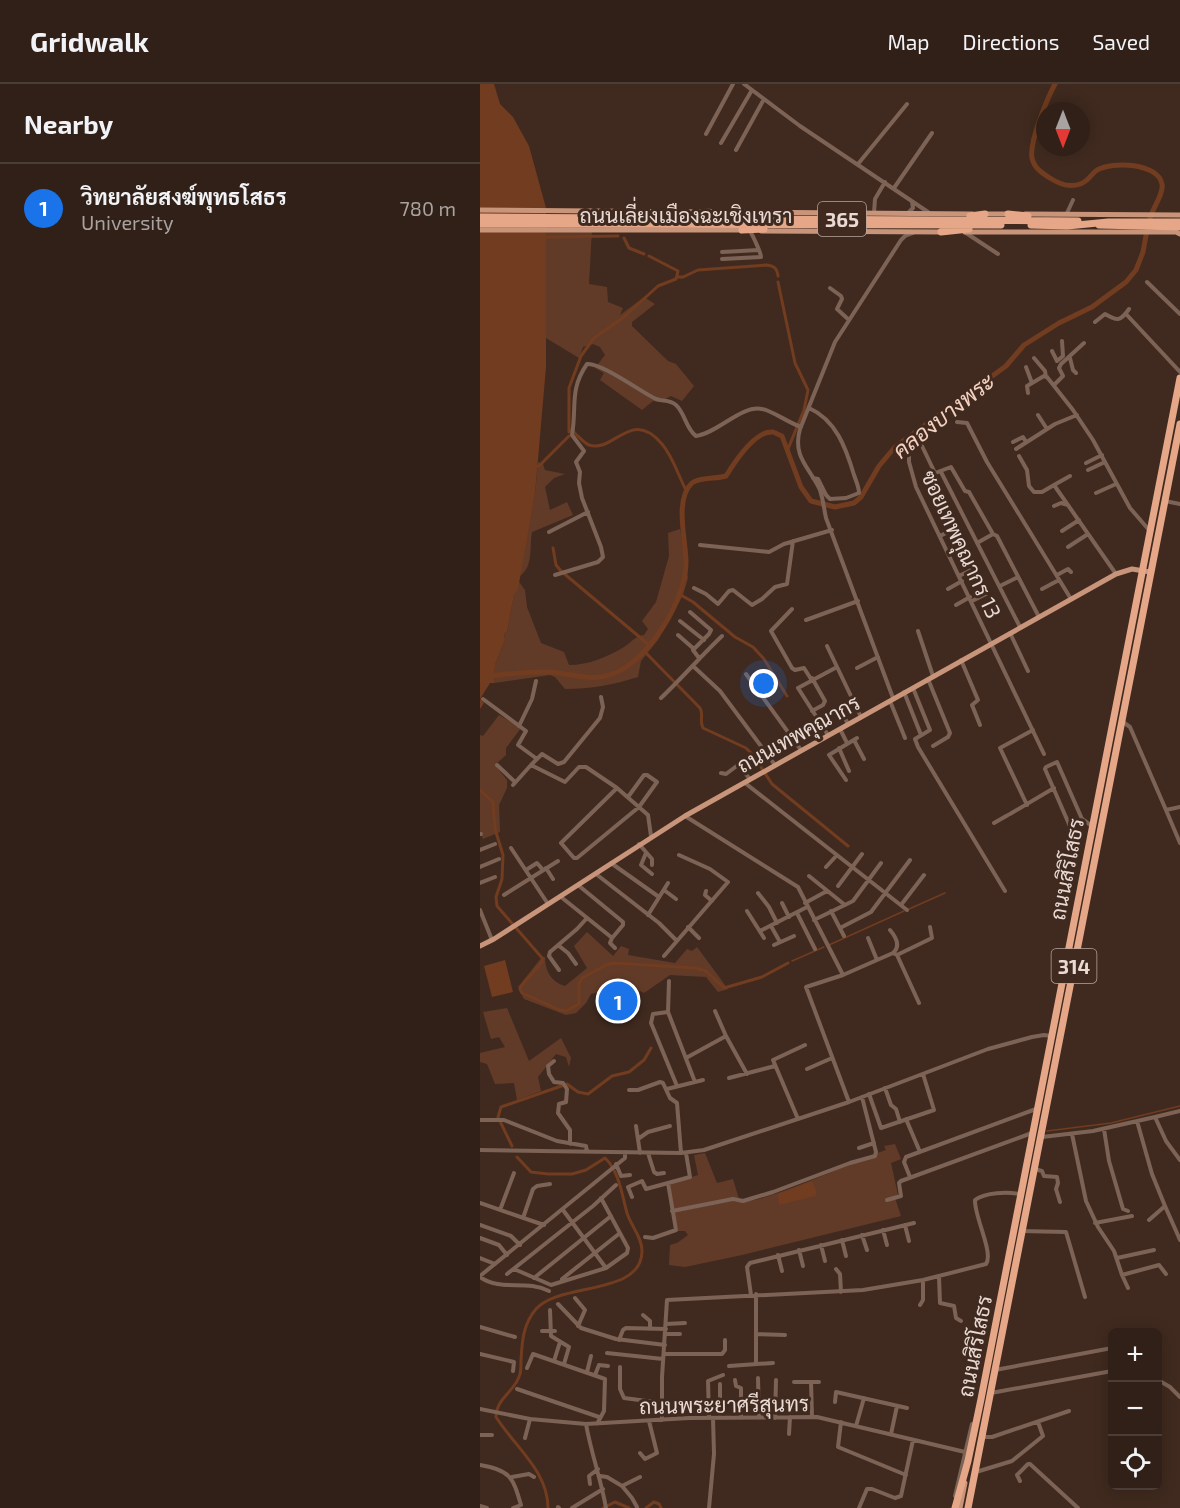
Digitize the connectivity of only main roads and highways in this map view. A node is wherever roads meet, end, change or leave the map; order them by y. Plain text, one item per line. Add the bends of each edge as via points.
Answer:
1 (480, 210) edge
2 (706, 212) junction
3 (985, 214) junction
4 (1004, 214) junction
5 (1180, 215) edge
6 (875, 216) junction
7 (480, 217) edge
8 (746, 218) junction
9 (606, 221) junction
10 (1078, 221) junction
11 (1180, 222) edge
12 (480, 224) edge
13 (823, 225) junction
14 (1001, 225) junction
15 (480, 230) edge
16 (746, 230) junction
17 (1179, 231) edge
18 (941, 232) junction
19 (1180, 378) edge
20 (1180, 424) edge
21 (1178, 450) edge
22 (1142, 570) junction
23 (1150, 572) junction
24 (480, 946) edge
25 (1065, 963) junction
26 (1074, 964) junction
27 (968, 1461) junction
28 (954, 1508) edge
29 (960, 1508) edge
30 (968, 1508) edge

1 - 9 main road, ถนนเลี่ยงเมืองฉะเชิงเทรา / 365
2 - 6 main road, ถนนเลี่ยงเมืองฉะเชิงเทรา / 365
2 - 8 highway
2 - 9 main road, ถนนเลี่ยงเมืองฉะเชิงเทรา / 365
3 - 4 main road, ถนนเลี่ยงเมืองฉะเชิงเทรา / 365
3 - 6 highway
3 - 6 main road, ถนนเลี่ยงเมืองฉะเชิงเทรา / 365
4 - 5 main road, 365
4 - 10 highway
6 - 8 highway, ถนนเลี่ยงเมืองฉะเชิงเทรา / 365
6 - 10 highway, ถนนเลี่ยงเมืองฉะเชิงเทรา / 365
7 - 9 highway, ถนนเลี่ยงเมืองฉะเชิงเทรา / 365
8 - 9 highway, ถนนเลี่ยงเมืองฉะเชิงเทรา / 365
9 - 12 highway, ถนนเลี่ยงเมืองฉะเชิงเทรา / 365
9 - 13 highway, ถนนเลี่ยงเมืองฉะเชิงเทรา / 365
9 - 15 main road, ถนนเลี่ยงเมืองฉะเชิงเทรา / 365
9 - 16 main road, ถนนเลี่ยงเมืองฉะเชิงเทรา / 365
10 - 17 highway, bridge
11 - 14 highway, bridge
13 - 14 highway, ถนนเลี่ยงเมืองฉะเชิงเทรา / 365
13 - 16 highway
14 - 18 highway
16 - 18 main road, ถนนเลี่ยงเมืองฉะเชิงเทรา / 365
17 - 18 main road, ถนนเลี่ยงเมืองฉะเชิงเทรา / 365
19 - 22 highway, ถนนสิริโสธร / 314
20 - 21 highway, ถนนสิริโสธร / 314
21 - 23 highway, ถนนสิริโสธร / 314
22 - 23 main road
22 - 24 main road, ถนนเทพคุณากร via 1116,574 903,692 651,836
22 - 25 highway, ถนนสิริโสธร / 314
23 - 26 highway, ถนนสิริโสธร / 314
25 - 26 highway
25 - 27 highway, ถนนสิริโสธร / 314
26 - 30 highway, ถนนสิริโสธร / 314
27 - 28 highway
27 - 29 main road, ถนนสิริโสธร / 314

